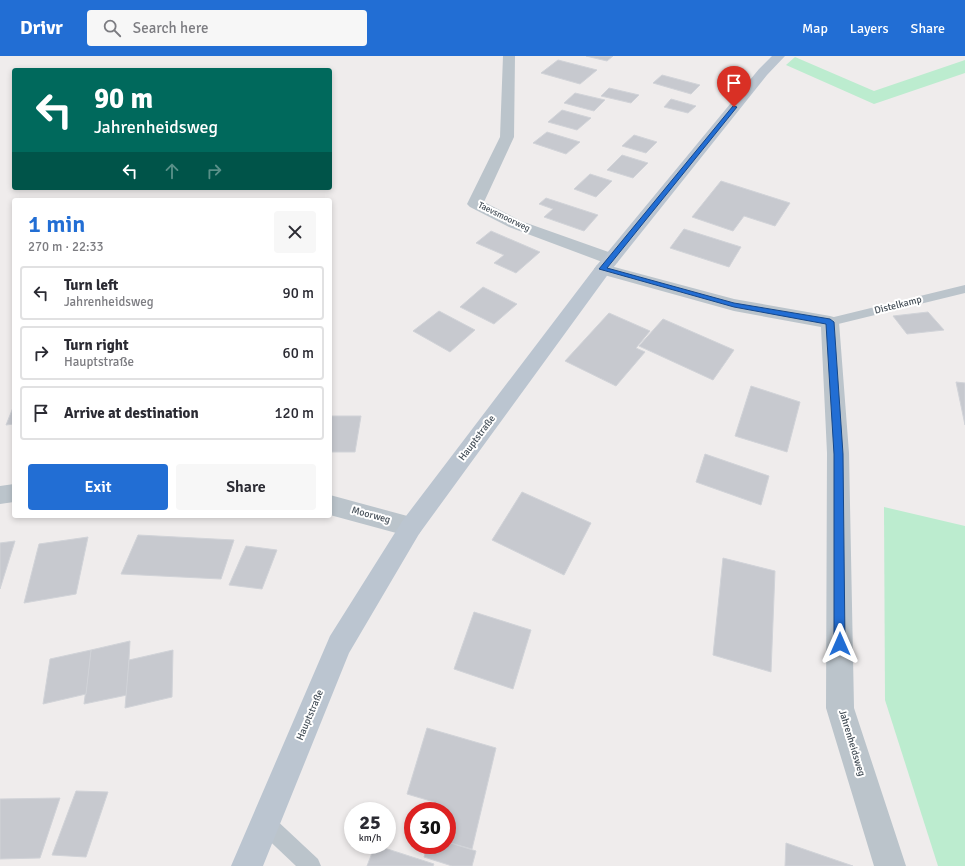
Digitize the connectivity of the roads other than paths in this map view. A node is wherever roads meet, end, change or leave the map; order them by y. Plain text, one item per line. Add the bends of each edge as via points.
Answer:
1 (509, 56) edge
2 (779, 56) edge
3 (607, 264) junction
4 (965, 289) edge
5 (830, 322) junction
6 (12, 493) edge
7 (0, 495) edge
8 (332, 506) edge
9 (411, 527) junction
10 (265, 823) junction
11 (247, 866) edge
12 (311, 866) edge
13 (890, 866) edge

1 - 3 street, Taevsmoorweg via 507,137 475,204 514,224
2 - 3 main road, Hauptstraße via 758,78
3 - 5 street via 734,305
3 - 9 main road, Hauptstraße
4 - 5 lane, Distelkamp
5 - 13 street, Jahrenheidsweg via 838,454 840,708
6 - 7 street
8 - 9 street, Moorweg
9 - 10 main road, Hauptstraße via 339,645
10 - 11 main road, Hauptstraße
10 - 12 lane

